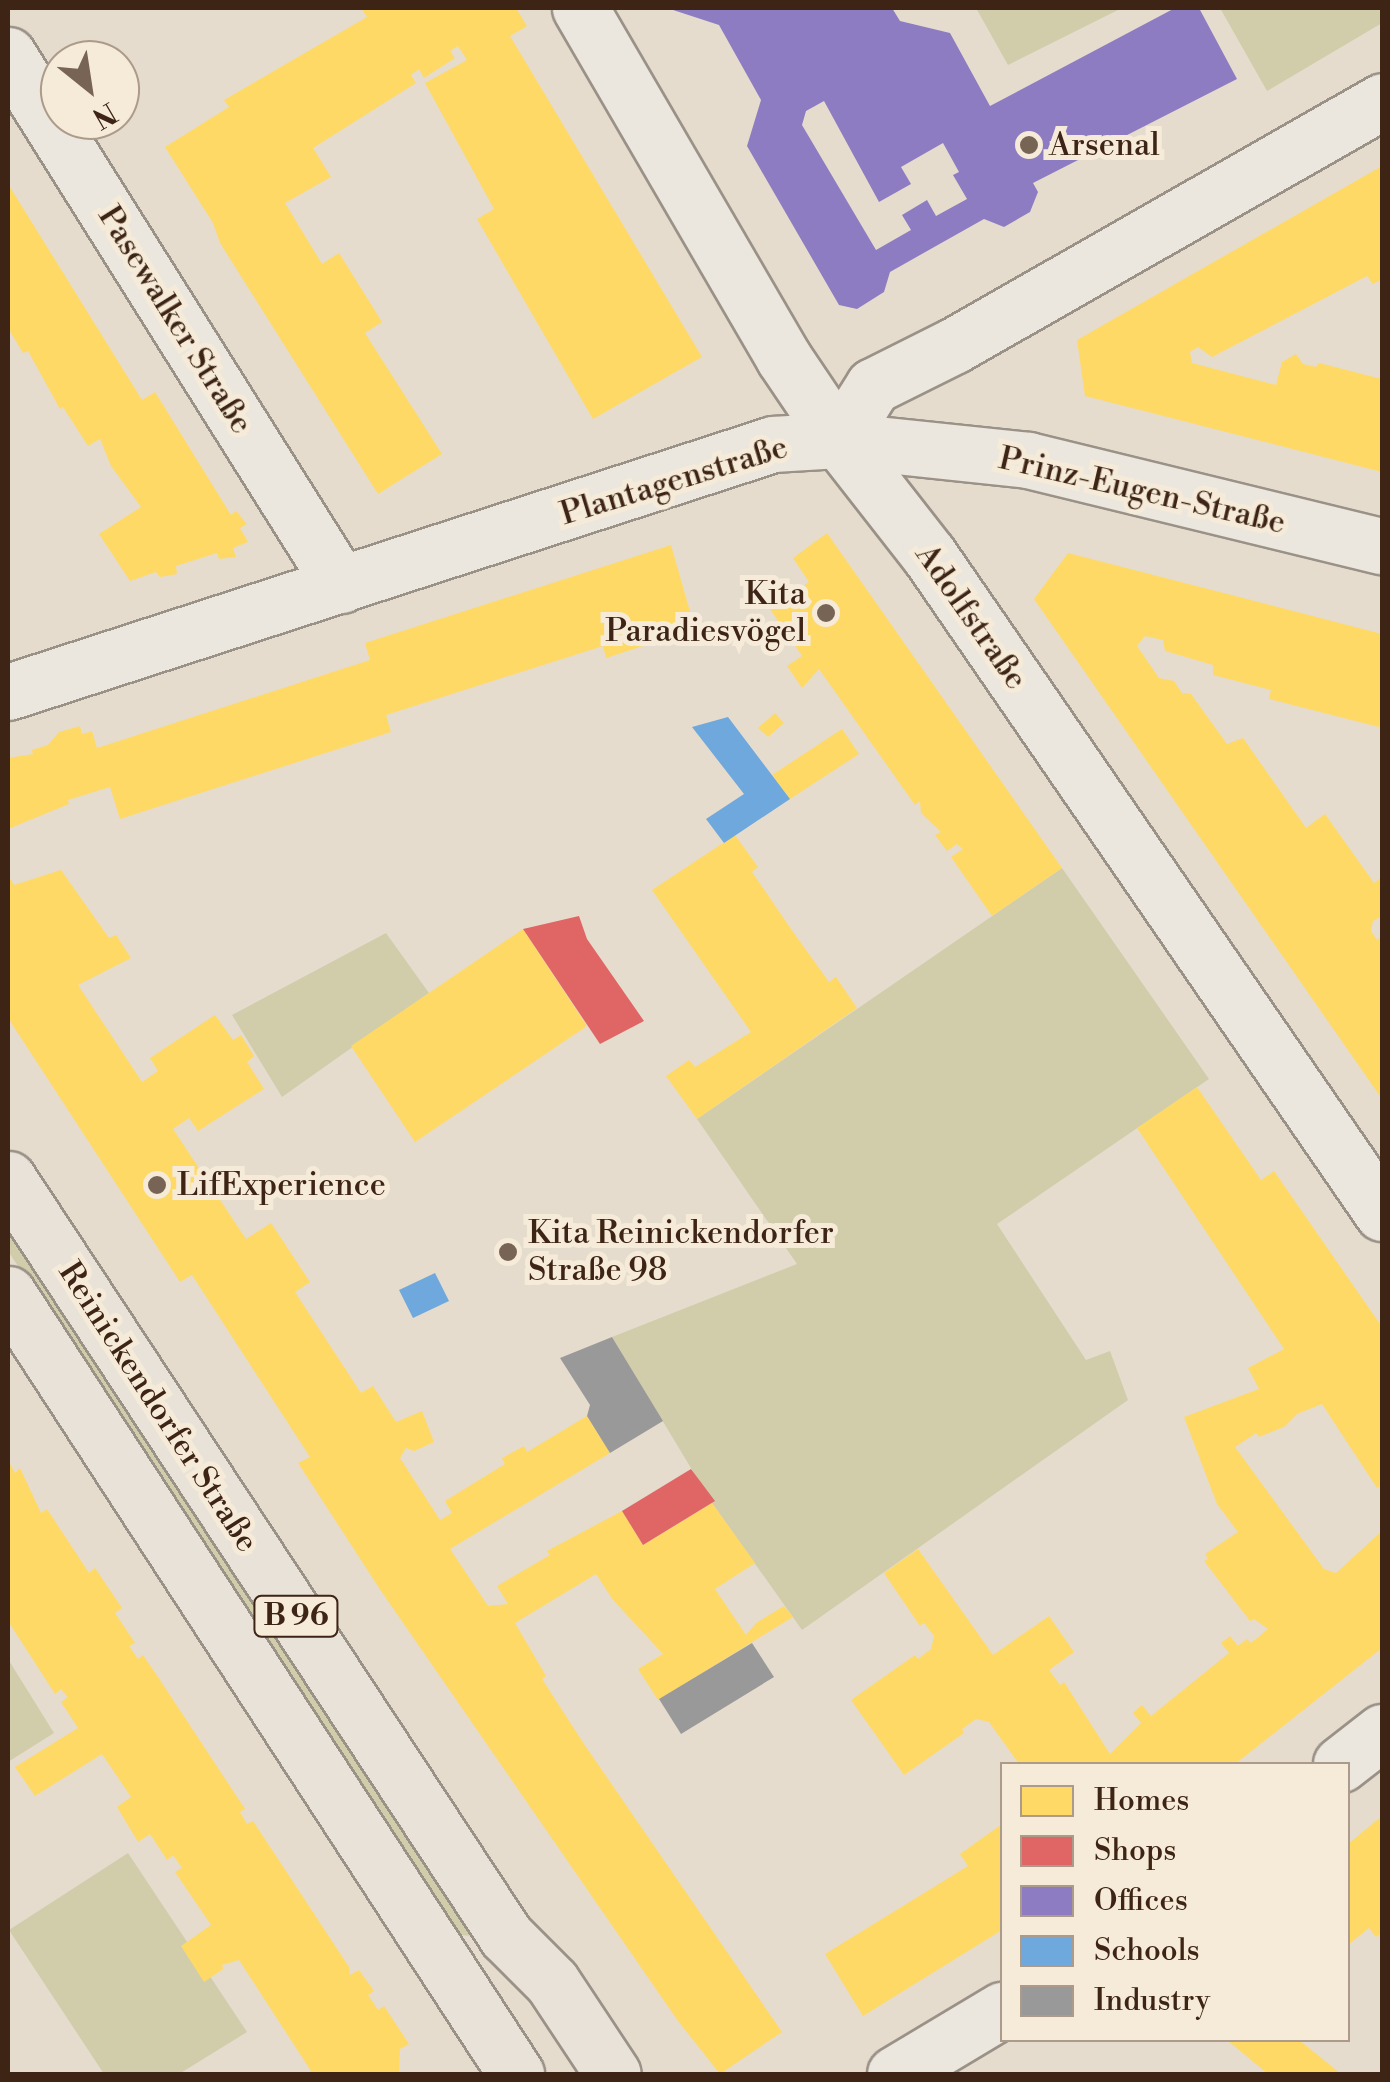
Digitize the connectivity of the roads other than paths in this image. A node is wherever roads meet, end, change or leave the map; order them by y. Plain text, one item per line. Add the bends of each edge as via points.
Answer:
1 (580, 8) edge
2 (8, 55) edge
3 (1382, 102) edge
4 (840, 440) junction
5 (1382, 546) edge
6 (341, 586) junction
7 (8, 692) edge
8 (8, 1180) edge
9 (1382, 1213) edge
10 (8, 1294) edge
11 (1382, 1732) edge
12 (1344, 1762) edge
13 (506, 1936) junction
14 (451, 1972) junction
15 (1000, 2011) edge
16 (604, 2059) edge
17 (516, 2074) edge
18 (549, 2074) edge
19 (895, 2074) edge

1 - 4 street, Adolfstraße via 783,358
2 - 6 street, Pasewalker Straße
3 - 4 street via 874,386
4 - 5 street, Prinz-Eugen-Straße via 1028,460
4 - 6 street, Plantagenstraße via 773,444
4 - 9 street, Adolfstraße via 929,555
6 - 7 street, Plantagenstraße
8 - 13 main road, Reinickendorfer Straße / B 96
10 - 14 main road, Reinickendorfer Straße / B 96
11 - 12 street
13 - 14 main road
13 - 16 main road, Reinickendorfer Straße / B 96 via 552,1982
14 - 17 main road, Reinickendorfer Straße / B 96
15 - 19 street
16 - 18 main road, Reinickendorfer Straße / B 96

